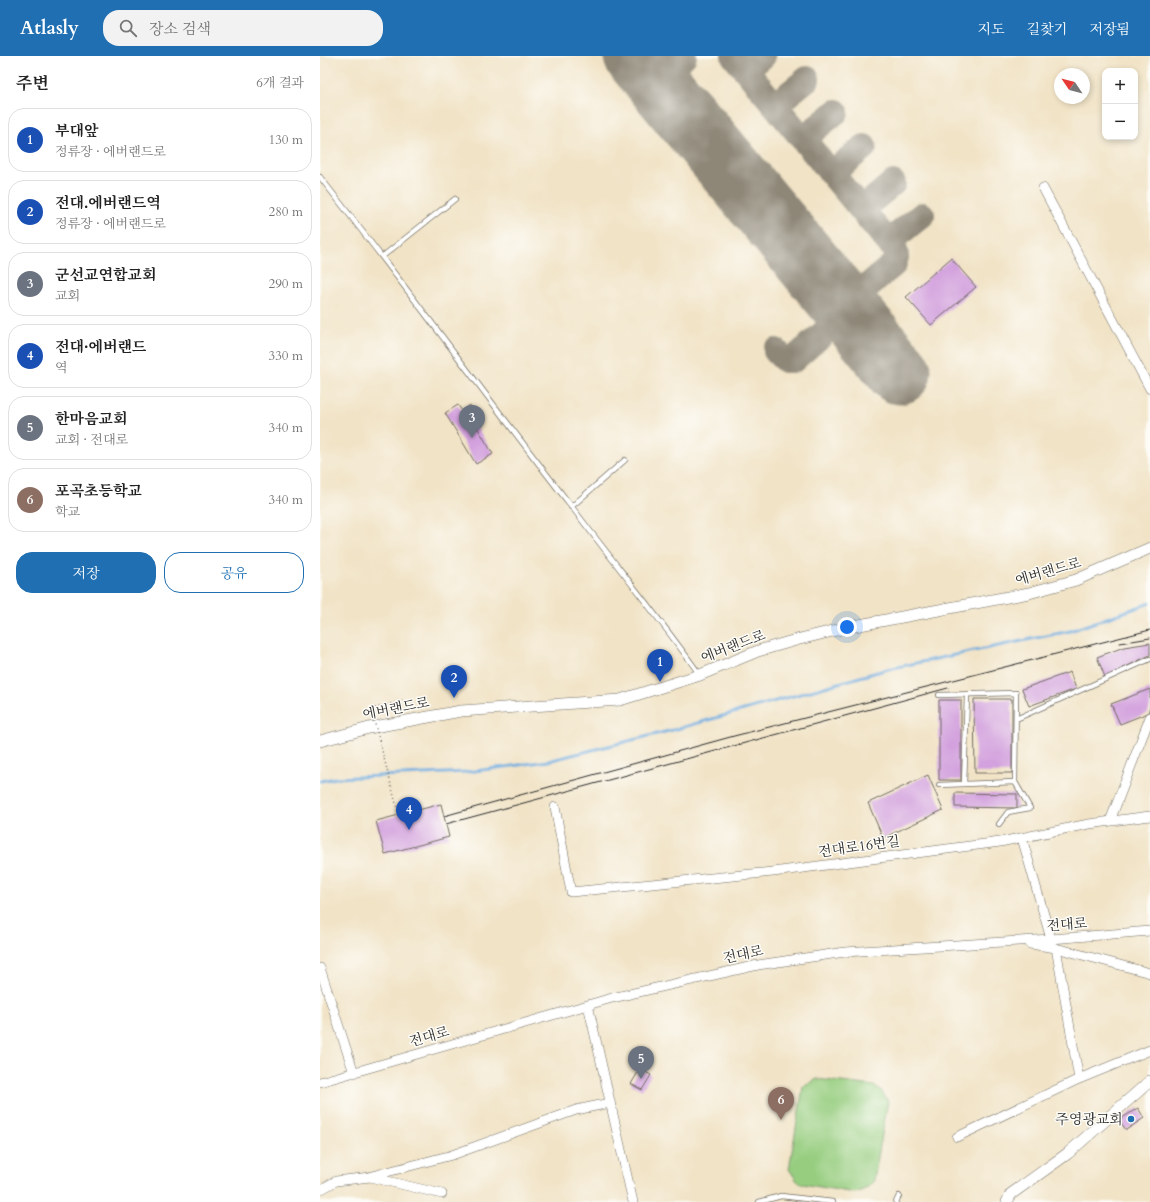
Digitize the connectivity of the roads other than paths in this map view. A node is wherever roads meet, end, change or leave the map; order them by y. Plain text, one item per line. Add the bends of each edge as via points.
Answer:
1 (320, 178) edge
2 (1043, 188) dead end
3 (455, 199) dead end
4 (383, 256) junction
5 (1150, 389) edge
6 (625, 460) dead end
7 (571, 507) junction
8 (1150, 548) edge
9 (1150, 659) edge
10 (700, 675) junction
11 (939, 695) dead end
12 (967, 695) junction
13 (1150, 717) edge
14 (1016, 719) junction
15 (320, 741) edge
16 (1015, 782) junction
17 (939, 784) dead end
18 (964, 784) junction
19 (555, 807) dead end
20 (1150, 816) edge
21 (1110, 821) junction
22 (999, 824) dead end
23 (1022, 838) junction
24 (1150, 931) edge
25 (1051, 939) junction
26 (1008, 941) junction
27 (1056, 948) junction
28 (320, 968) edge
29 (1150, 973) edge
30 (588, 1005) junction
31 (1150, 1050) edge
32 (354, 1073) junction
33 (1079, 1079) junction
34 (1150, 1081) edge
35 (320, 1082) edge
36 (610, 1103) junction
37 (956, 1137) dead end
38 (368, 1177) junction
39 (320, 1190) edge
40 (442, 1194) dead end
41 (899, 1196) dead end
42 (633, 1202) edge
43 (759, 1202) edge
44 (833, 1202) edge
45 (896, 1202) edge
46 (1007, 1202) edge

1 - 4 lane
2 - 5 street
3 - 4 lane
4 - 7 lane
6 - 7 lane
7 - 10 lane via 665,626
8 - 10 street, 에버랜드로 via 1076,580 1029,594 849,627 758,651
9 - 14 lane
10 - 15 street, 에버랜드로 via 620,700 461,711 369,728
11 - 12 lane
12 - 14 lane via 1016,693
12 - 18 lane
13 - 21 street
14 - 16 lane
16 - 18 lane
16 - 22 lane via 1030,808 1008,812
17 - 18 lane
19 - 23 street, 전대로16번길 via 571,892 773,872
20 - 21 street, 전대로16번길
21 - 23 street, 전대로16번길
23 - 25 street
24 - 25 street, 전대로
25 - 26 street, 전대로
26 - 27 street
26 - 30 street, 전대로 via 810,956 758,965
27 - 29 street
27 - 33 street
28 - 32 street
30 - 32 street, 전대로
30 - 36 street
31 - 33 street
32 - 35 street, 전대로
33 - 37 street
34 - 46 street via 1067,1154 1011,1194
36 - 38 street via 576,1110 452,1155
36 - 42 street
38 - 39 street via 336,1181
38 - 40 street
41 - 45 lane
43 - 44 lane via 781,1196

